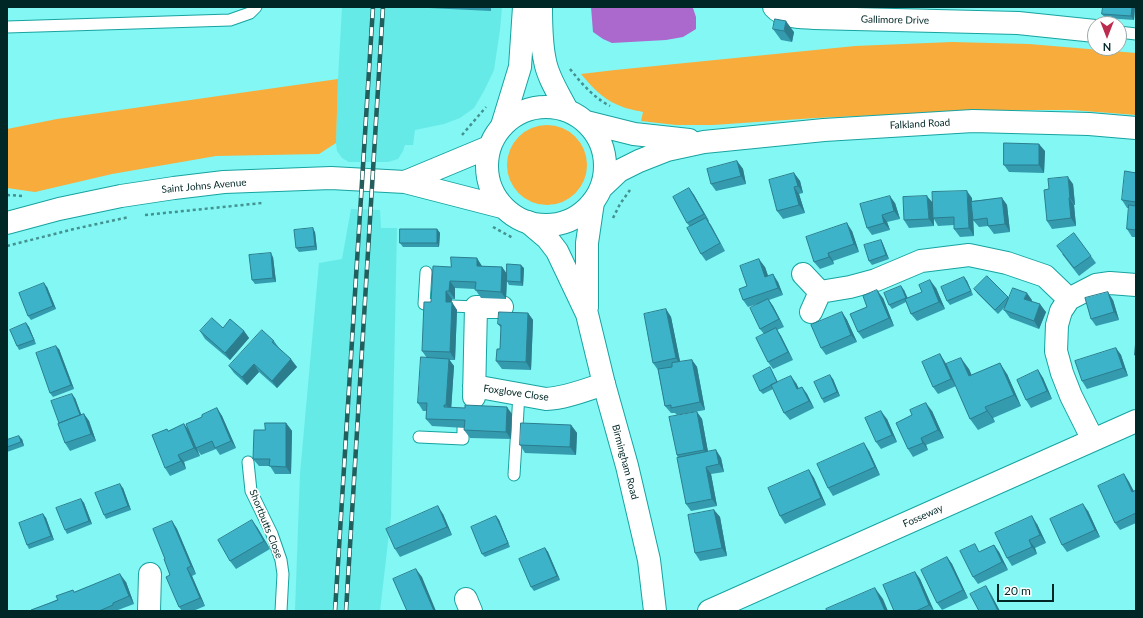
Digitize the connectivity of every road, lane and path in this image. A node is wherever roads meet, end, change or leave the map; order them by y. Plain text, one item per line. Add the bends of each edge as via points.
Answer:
1 (256, 7) edge
2 (524, 7) edge
3 (541, 7) edge
4 (774, 7) edge
5 (1018, 15) edge
6 (7, 27) edge
7 (1087, 29) edge
8 (568, 63) dead end
9 (489, 104) dead end
10 (612, 107) dead end
11 (567, 110) junction
12 (586, 122) junction
13 (502, 126) junction
14 (1136, 128) edge
15 (704, 142) junction
16 (489, 147) junction
17 (454, 161) junction
18 (405, 182) junction
19 (631, 190) dead end
20 (597, 195) junction
21 (266, 203) dead end
22 (502, 207) junction
23 (142, 215) dead end
24 (135, 216) dead end
25 (612, 219) dead end
26 (7, 223) edge
27 (488, 224) dead end
28 (521, 231) junction
29 (7, 246) edge
30 (426, 272) dead end
31 (803, 274) dead end
32 (1136, 285) edge
33 (820, 292) junction
34 (1069, 299) junction
35 (437, 305) edge
36 (451, 306) edge
37 (476, 306) junction
38 (502, 307) dead end
39 (811, 312) dead end
40 (587, 314) junction
41 (604, 384) junction
42 (519, 394) junction
43 (1136, 421) edge
44 (463, 428) edge
45 (419, 437) dead end
46 (1093, 440) junction
47 (248, 462) dead end
48 (514, 475) dead end
49 (150, 574) dead end
50 (149, 611) edge
51 (281, 611) edge
52 (655, 611) edge
53 (709, 611) edge

1 - 6 lane via 250,13 230,20
2 - 13 main road via 520,67
3 - 11 main road via 545,62
4 - 5 main road, Gallimore Drive via 788,15 814,18
5 - 7 main road, Gallimore Drive
8 - 10 path via 585,87
9 - 17 path via 458,139 446,148
11 - 12 main road
11 - 13 main road via 541,106 516,114
12 - 15 main road, Falkland Road via 634,134
12 - 20 main road via 598,136 604,153 605,170
13 - 16 main road via 495,133
14 - 15 main road, Falkland Road via 973,121 832,130
15 - 20 main road, Falkland Road via 667,150 639,161 619,171
16 - 17 main road, Saint Johns Avenue
16 - 22 main road via 486,164 488,181
17 - 18 main road, Saint Johns Avenue
18 - 22 main road, Saint Johns Avenue
18 - 26 main road, Saint Johns Avenue via 331,178 224,182 121,196 59,208
19 - 25 path
20 - 28 main road via 575,218
20 - 40 main road, Birmingham Road via 587,250
21 - 23 path
22 - 28 main road via 514,216
24 - 29 path
27 - 28 path
28 - 40 main road, Birmingham Road via 547,238 557,251
30 - 35 lane via 424,304
31 - 33 main road
32 - 34 main road via 1096,285
33 - 34 main road via 850,288 921,261 969,256 1007,263 1045,276
33 - 39 main road
34 - 46 main road via 1061,311 1056,351 1071,396
36 - 37 lane
37 - 38 main road
37 - 42 main road, Foxglove Close via 472,397
40 - 41 main road, Birmingham Road
41 - 42 main road, Foxglove Close via 556,398 546,399
41 - 52 main road, Birmingham Road via 649,560
42 - 48 lane
43 - 46 main road, Fosseway
44 - 45 lane via 463,439
46 - 53 main road, Fosseway
47 - 51 lane, Shortbutts Close via 251,492 272,534 281,560
49 - 50 main road

